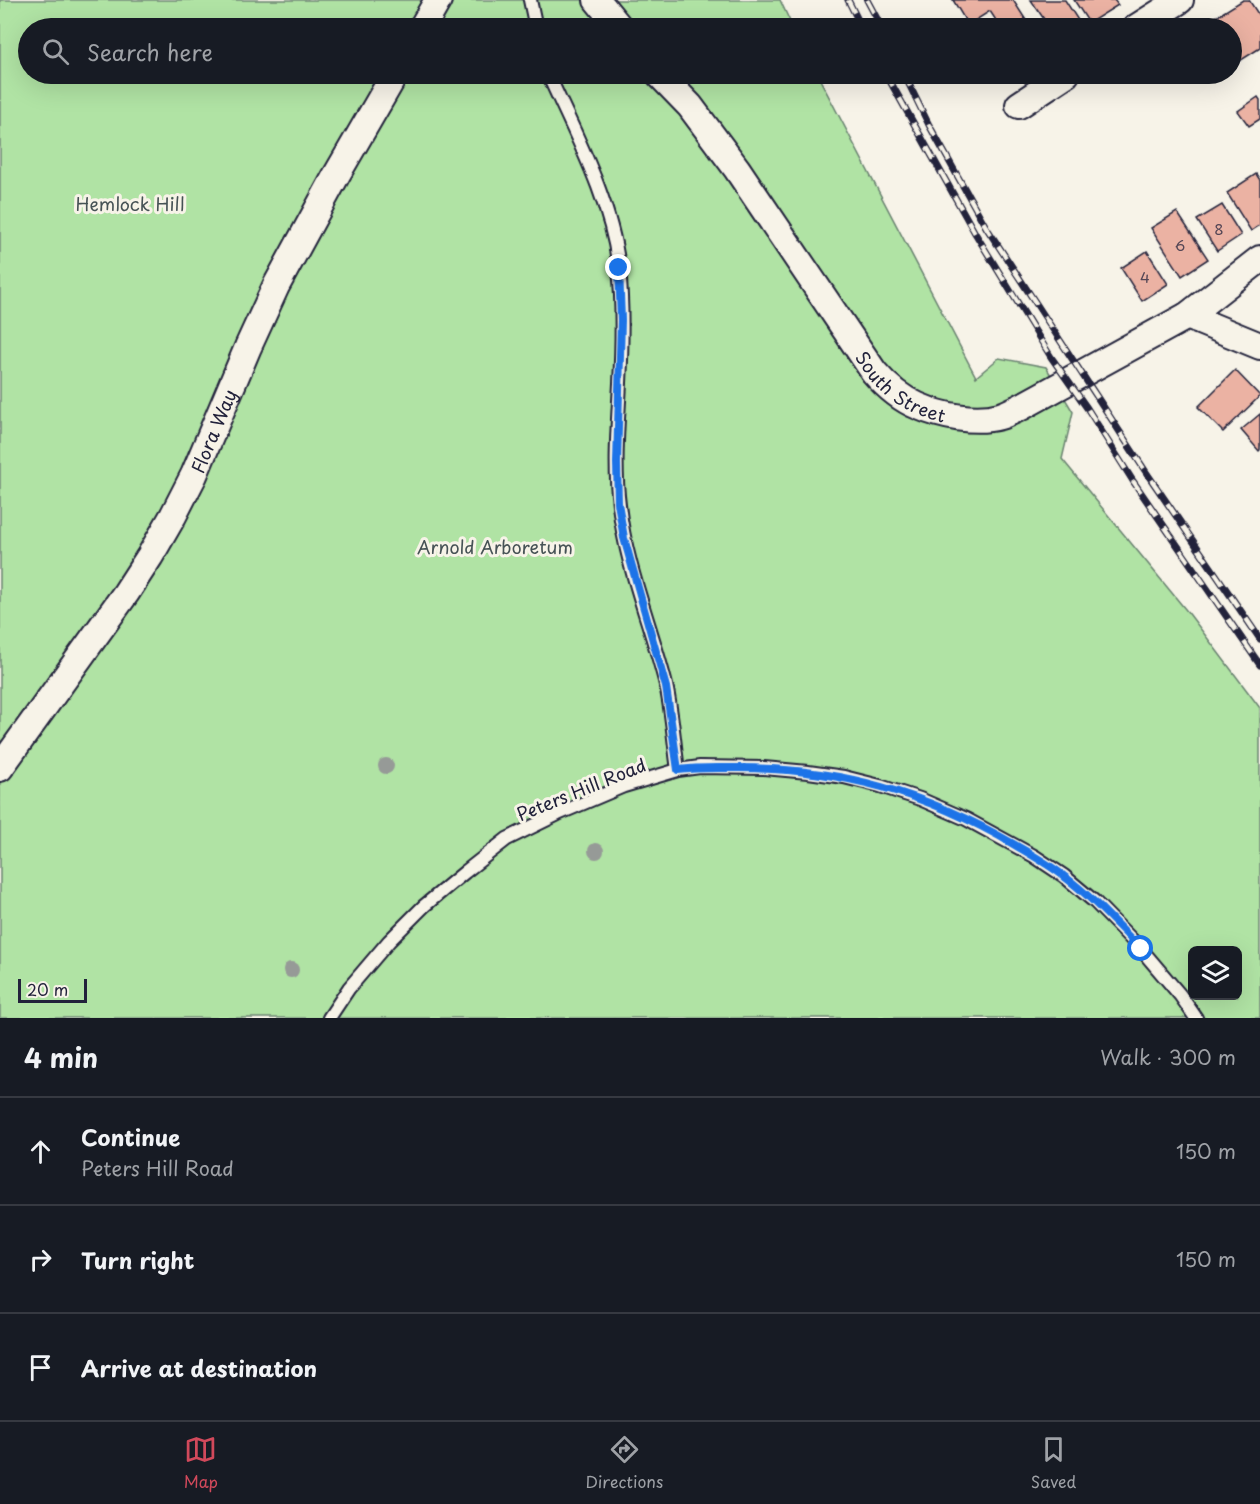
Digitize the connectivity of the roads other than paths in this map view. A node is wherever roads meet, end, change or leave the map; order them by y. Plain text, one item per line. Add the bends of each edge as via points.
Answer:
1 (438, 0) edge
2 (530, 0) edge
3 (597, 0) edge
4 (1180, 0) edge
5 (428, 18) edge
6 (534, 18) edge
7 (612, 18) edge
8 (1152, 18) edge
9 (389, 84) edge
10 (553, 84) edge
11 (669, 84) edge
12 (1051, 84) edge
13 (1019, 105) dead end
14 (1260, 259) edge
15 (1187, 316) junction
16 (1260, 346) edge
17 (0, 768) edge
18 (678, 770) junction
19 (329, 1018) edge
20 (1196, 1018) edge

1 - 5 street
2 - 6 lane
3 - 7 street
4 - 8 street
9 - 17 street, Flora Way via 276,286 173,516 126,593
10 - 18 lane via 602,198 619,268 618,503 624,538 666,687
11 - 15 street, South Street via 737,169 867,364 892,389 917,406 961,417 999,416
12 - 13 street
14 - 15 street, South Street
15 - 16 street
18 - 19 lane, Peters Hill Road via 624,786 507,839 424,906 389,941
18 - 20 lane, Peters Hill Road via 764,768 844,777 920,799 966,819 1034,856 1095,902 1141,949

